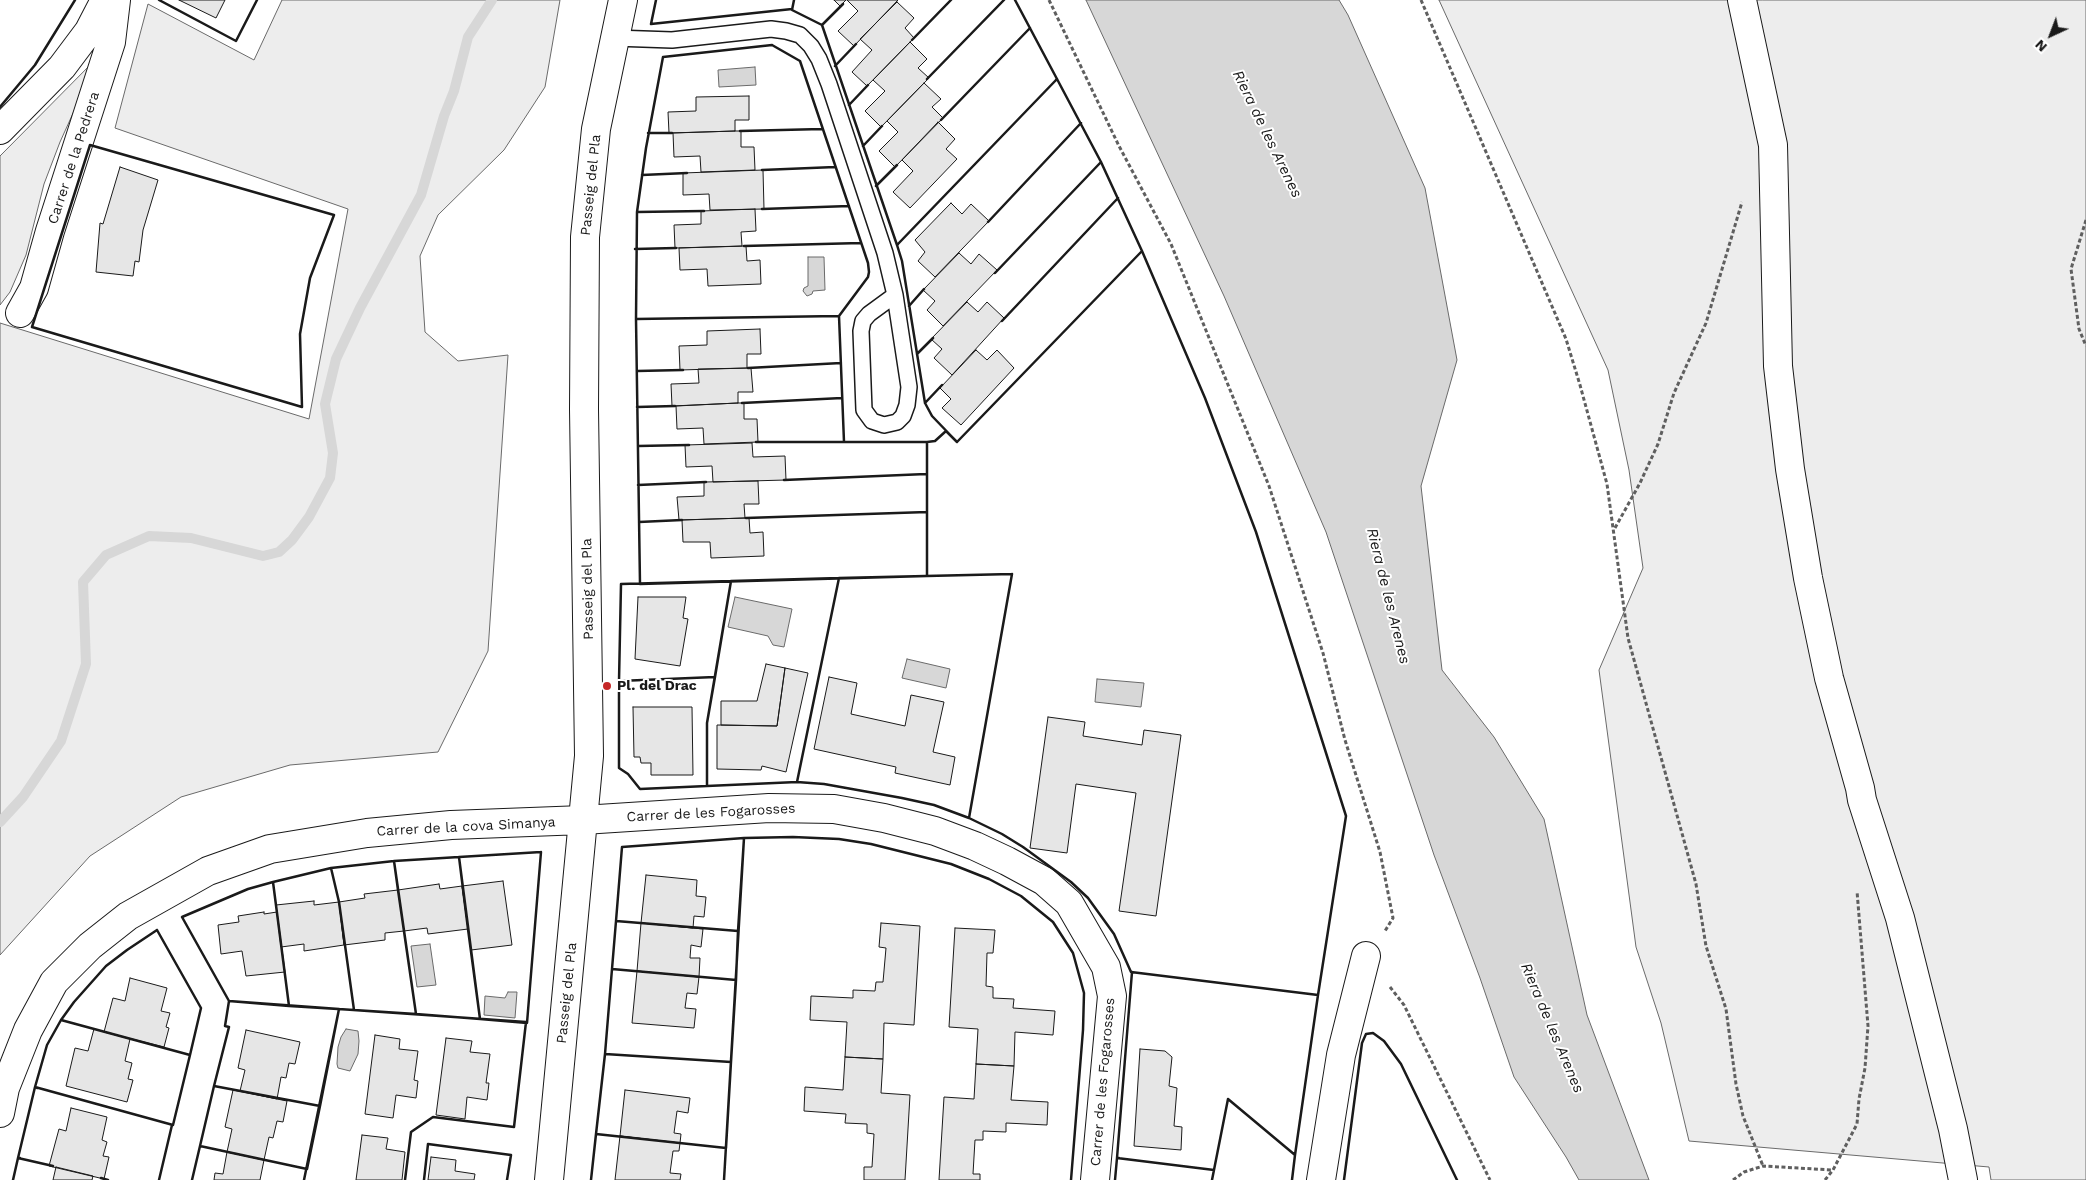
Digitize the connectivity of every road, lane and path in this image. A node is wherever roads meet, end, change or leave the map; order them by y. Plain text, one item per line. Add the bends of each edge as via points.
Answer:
1 (105, 0) edge
2 (116, 0) edge
3 (623, 0) edge
4 (1049, 0) edge
5 (1421, 0) edge
6 (1742, 0) edge
7 (614, 38) junction
8 (0, 130) edge
9 (1742, 200) dead end
10 (2086, 220) edge
11 (894, 295) junction
12 (20, 313) dead end
13 (2086, 346) edge
14 (1614, 529) junction
15 (583, 820) junction
16 (1856, 888) dead end
17 (1366, 956) junction
18 (0, 1113) edge
19 (1763, 1166) junction
20 (1833, 1170) junction
21 (549, 1180) edge
22 (1095, 1180) edge
23 (1321, 1180) edge
24 (1490, 1180) edge
25 (1733, 1180) edge
26 (1825, 1180) edge
27 (1962, 1180) edge

1 - 8 street via 90,31 62,67
2 - 12 street, Carrer de la Pedrera via 111,42 34,288
3 - 7 street, Passeig del Pla
4 - 17 path via 1119,146 1171,244 1272,495 1323,653 1380,852 1393,918
5 - 14 path via 1566,339 1607,484
6 - 27 street via 1773,145 1778,366 1790,469 1808,578 1829,678 1862,800 1900,918 1953,1129
7 - 11 lane via 672,40 771,29 786,31 806,40 820,59 829,84 885,253
7 - 15 street, Passeig del Pla via 596,129 584,237 590,756
9 - 14 path via 1706,323 1674,392 1658,444
10 - 13 path via 2071,269 2079,329
11 - 11 lane via 909,387 902,416 897,422 884,425 872,421 864,410 861,331 869,314
14 - 19 path via 1628,638 1696,884 1706,946 1726,1009 1743,1116
15 - 18 street, Carrer de la cova Simanya via 367,832 270,849 208,871 128,916 90,946 54,982 28,1030 5,1088
15 - 21 street, Passeig del Pla
15 - 22 street, Carrer de les Fogarosses via 769,808 834,809 935,831 1007,860 1044,882 1069,902 1106,967 1112,996
16 - 20 path via 1868,1026 1865,1068 1857,1124
17 - 23 street via 1341,1055
17 - 24 path via 1404,1005
19 - 20 path
19 - 25 path via 1744,1172
20 - 26 path

